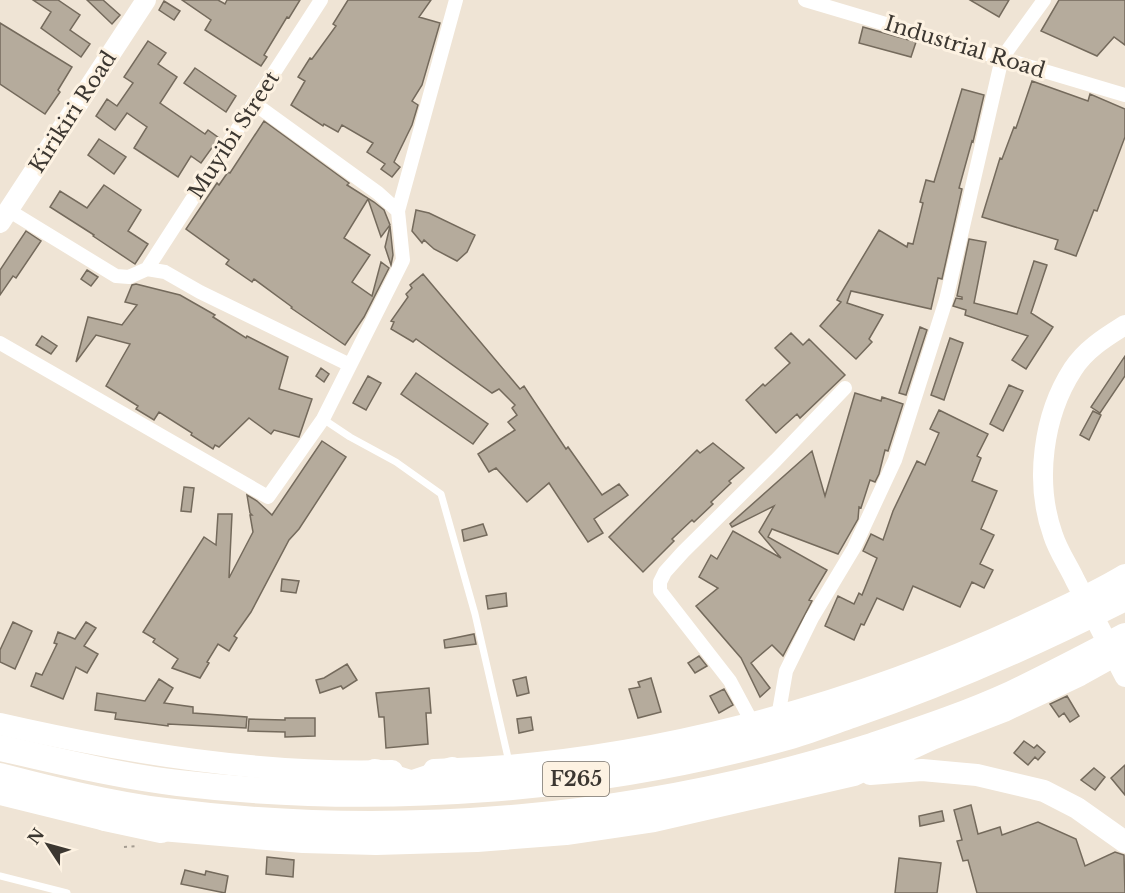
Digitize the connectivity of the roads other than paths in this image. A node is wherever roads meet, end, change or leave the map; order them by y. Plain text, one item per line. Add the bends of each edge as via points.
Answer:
1 (146, 0) edge
2 (321, 0) edge
3 (456, 0) edge
4 (805, 0) edge
5 (860, 0) edge
6 (1044, 0) edge
7 (853, 13) junction
8 (1002, 58) junction
9 (1125, 95) edge
10 (255, 104) junction
11 (398, 211) junction
12 (4, 217) edge
13 (147, 270) junction
14 (1125, 325) edge
15 (0, 343) edge
16 (350, 366) junction
17 (844, 388) dead end
18 (323, 419) junction
19 (1125, 575) edge
20 (1125, 598) edge
21 (1125, 636) edge
22 (1125, 650) edge
23 (1125, 677) edge
24 (778, 717) junction
25 (0, 724) edge
26 (753, 724) junction
27 (0, 748) edge
28 (510, 766) junction
29 (811, 775) junction
30 (854, 775) junction
31 (449, 780) junction
32 (370, 783) junction
33 (1, 788) edge
34 (746, 789) junction
35 (72, 803) junction
36 (162, 821) junction
37 (1125, 842) edge
38 (0, 876) edge
39 (68, 893) edge

1 - 12 street, Kirikiri Road
2 - 10 street, Muyibi Street
3 - 11 street
4 - 7 street, Industrial Road
5 - 7 street
6 - 8 street
7 - 8 street, Industrial Road
8 - 9 street, Industrial Road
8 - 24 street via 946,300 895,460 854,548 786,671
10 - 11 street
10 - 13 street, Muyibi Street
11 - 16 street via 403,260
12 - 13 street via 116,276 129,278
13 - 16 street via 165,272
14 - 23 street via 1099,341 1074,367 1057,399 1046,436 1044,474 1053,535
15 - 18 street via 268,497
16 - 18 street
17 - 26 street via 683,552 660,582 660,591 730,681
18 - 28 lane via 441,494 475,614
19 - 24 main road via 994,640 928,667
20 - 31 highway, F265 via 980,668 792,736 705,757 556,782
21 - 29 highway, F265 via 1010,694
22 - 30 main road via 1004,711
24 - 26 main road
25 - 32 main road via 77,740
26 - 28 main road via 660,744
27 - 32 highway, F265 via 177,783
28 - 31 main road
29 - 30 main road
29 - 34 highway, F265
29 - 34 highway via 773,788
30 - 37 main road via 922,770 977,775 1017,784 1044,791 1077,808
31 - 32 highway, F265
31 - 32 highway
33 - 35 highway, F265
34 - 36 highway, F265 via 577,811 429,824
35 - 36 highway, F265
35 - 36 highway via 105,818
38 - 39 lane

